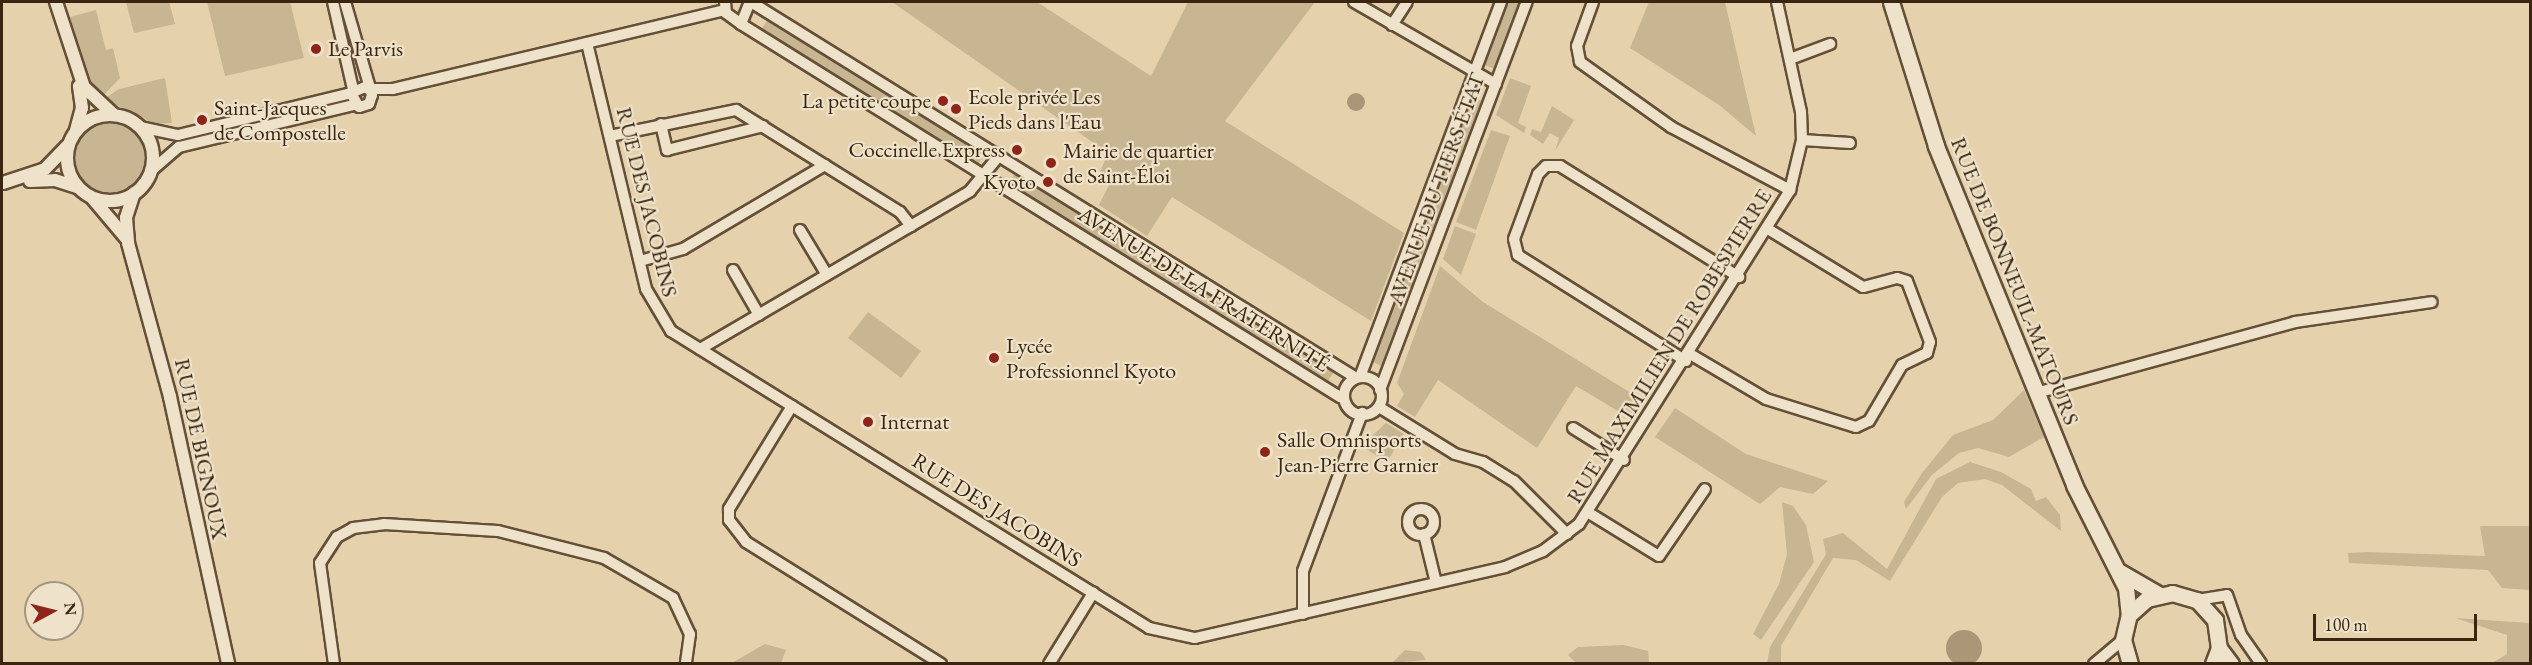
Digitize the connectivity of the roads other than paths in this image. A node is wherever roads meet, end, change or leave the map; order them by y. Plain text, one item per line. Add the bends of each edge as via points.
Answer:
1 (56, 2) edge
2 (333, 2) edge
3 (345, 2) edge
4 (1354, 2) edge
5 (1407, 2) edge
6 (1502, 2) edge
7 (1527, 2) edge
8 (1593, 2) edge
9 (1777, 2) edge
10 (1891, 2) edge
11 (752, 3) edge
12 (725, 6) edge
13 (741, 24) junction
14 (1392, 25) junction
15 (63, 26) junction
16 (587, 43) junction
17 (1830, 44) dead end
18 (1790, 59) junction
19 (1474, 76) junction
20 (1496, 84) junction
21 (367, 88) junction
22 (393, 89) junction
23 (352, 91) junction
24 (370, 102) junction
25 (354, 105) junction
26 (114, 115) junction
27 (661, 124) junction
28 (763, 126) junction
29 (140, 127) junction
30 (76, 131) junction
31 (610, 136) junction
32 (1802, 140) junction
33 (1850, 143) dead end
34 (69, 145) junction
35 (998, 157) junction
36 (825, 165) junction
37 (151, 171) junction
38 (986, 177) junction
39 (2, 183) edge
40 (78, 188) junction
41 (1790, 190) junction
42 (134, 194) junction
43 (93, 198) junction
44 (911, 226) junction
45 (1768, 229) junction
46 (800, 230) dead end
47 (128, 243) junction
48 (640, 261) junction
49 (733, 270) dead end
50 (827, 275) junction
51 (1739, 278) junction
52 (2432, 302) dead end
53 (759, 315) junction
54 (700, 350) junction
55 (1688, 357) junction
56 (1357, 377) junction
57 (1380, 390) junction
58 (2036, 393) junction
59 (1340, 396) junction
60 (792, 406) junction
61 (1379, 407) junction
62 (1362, 413) junction
63 (1574, 428) dead end
64 (1624, 460) junction
65 (1705, 489) dead end
66 (1589, 513) junction
67 (1424, 534) dead end
68 (1568, 534) junction
69 (2118, 570) junction
70 (1436, 583) junction
71 (1093, 593) junction
72 (2158, 594) junction
73 (2197, 600) junction
74 (1303, 614) junction
75 (2129, 615) junction
76 (2122, 640) junction
77 (2219, 648) junction
78 (228, 663) edge
79 (334, 663) edge
80 (686, 663) edge
81 (941, 663) edge
82 (1049, 663) edge
83 (2094, 663) edge
84 (2130, 663) edge
85 (2213, 663) edge
86 (2231, 663) edge
87 (2261, 663) edge

1 - 15 street
2 - 23 street
3 - 21 street
4 - 14 street
5 - 14 street
6 - 19 street, AVENUE DU TIERS ÉTAT
7 - 20 street, AVENUE DU TIERS ÉTAT
8 - 41 street via 1577,46 1580,62 1671,127
9 - 18 street, RUE MAXIMILIEN DE ROBESPIERRE
10 - 58 main road, RUE DE BONNEUIL-MATOURS via 1915,92
11 - 13 street
11 - 35 street, AVENUE DE LA FRATERNITÉ
12 - 13 street, AVENUE DE LA FRATERNITÉ
12 - 16 street
13 - 38 street, AVENUE DE LA FRATERNITÉ
14 - 19 street
15 - 26 street via 87,92
15 - 30 street via 82,101
16 - 22 street
16 - 31 street, RUE DES JACOBINS
17 - 18 street
18 - 32 street, RUE MAXIMILIEN DE ROBESPIERRE
19 - 20 street
19 - 56 street, AVENUE DU TIERS ÉTAT
20 - 57 street, AVENUE DU TIERS ÉTAT
21 - 22 street
21 - 23 street
21 - 24 street
22 - 24 street
23 - 25 street
23 - 29 street via 178,135
24 - 25 street
25 - 37 street via 186,145 167,153
26 - 29 street
26 - 30 street via 94,117
27 - 28 street via 731,108
27 - 28 street via 667,150
27 - 31 street
28 - 36 street
29 - 37 street via 152,148
30 - 34 street
31 - 48 street, RUE DES JACOBINS
32 - 33 street
32 - 41 street, RUE MAXIMILIEN DE ROBESPIERRE
34 - 39 street via 45,169
34 - 40 street via 68,169
35 - 38 street
35 - 56 street, AVENUE DE LA FRATERNITÉ
36 - 44 street via 900,212
36 - 48 street via 683,249
37 - 42 street
38 - 44 street
38 - 59 street, AVENUE DE LA FRATERNITÉ
39 - 40 street via 49,179
40 - 43 street
41 - 45 street, RUE MAXIMILIEN DE ROBESPIERRE
42 - 43 street via 115,201
42 - 47 street, RUE DE BIGNOUX via 126,218
43 - 47 street, RUE DE BIGNOUX
44 - 50 street
45 - 51 street, RUE MAXIMILIEN DE ROBESPIERRE
45 - 55 street via 1863,287 1897,278 1907,281 1928,335 1927,353 1902,365 1869,421 1856,427 1766,399
46 - 50 street
47 - 78 street, RUE DE BIGNOUX via 170,397
48 - 54 street, RUE DES JACOBINS via 659,318
49 - 53 street
50 - 53 street
51 - 55 street, RUE MAXIMILIEN DE ROBESPIERRE
51 - 55 street via 1560,166 1546,166 1538,174 1514,239 1518,255
52 - 58 street via 2295,322
53 - 54 street
54 - 60 street, RUE DES JACOBINS
55 - 64 street, RUE MAXIMILIEN DE ROBESPIERRE
56 - 57 street, AVENUE DE LA FRATERNITÉ
56 - 59 street, AVENUE DU TIERS ÉTAT
57 - 61 street, AVENUE DU TIERS ÉTAT
58 - 69 main road, RUE DE BONNEUIL-MATOURS via 2081,500
59 - 62 street, AVENUE DE LA FRATERNITÉ
60 - 71 street, RUE DES JACOBINS
60 - 81 street via 729,509 729,520 746,542
61 - 62 street via 1371,416
61 - 68 street via 1455,454 1483,462 1514,481
62 - 74 street via 1303,571
63 - 64 street
64 - 66 street, RUE MAXIMILIEN DE ROBESPIERRE
65 - 66 street via 1659,556
66 - 68 street, RUE MAXIMILIEN DE ROBESPIERRE
67 - 70 street
68 - 70 street, RUE MAXIMILIEN DE ROBESPIERRE via 1519,562
69 - 72 main road
69 - 75 main road, RUE DE BONNEUIL-MATOURS
70 - 74 street, RUE MAXIMILIEN DE ROBESPIERRE
71 - 74 street, RUE DES JACOBINS via 1149,628 1184,638
71 - 82 street
72 - 73 main road
72 - 75 main road
73 - 77 main road via 2215,620
73 - 87 street via 2227,595 2241,635
75 - 76 main road
76 - 83 street
76 - 84 main road
77 - 85 main road
77 - 86 main road
79 - 80 street via 320,563 337,537 353,528 384,524 498,531 604,558 673,598 690,634

